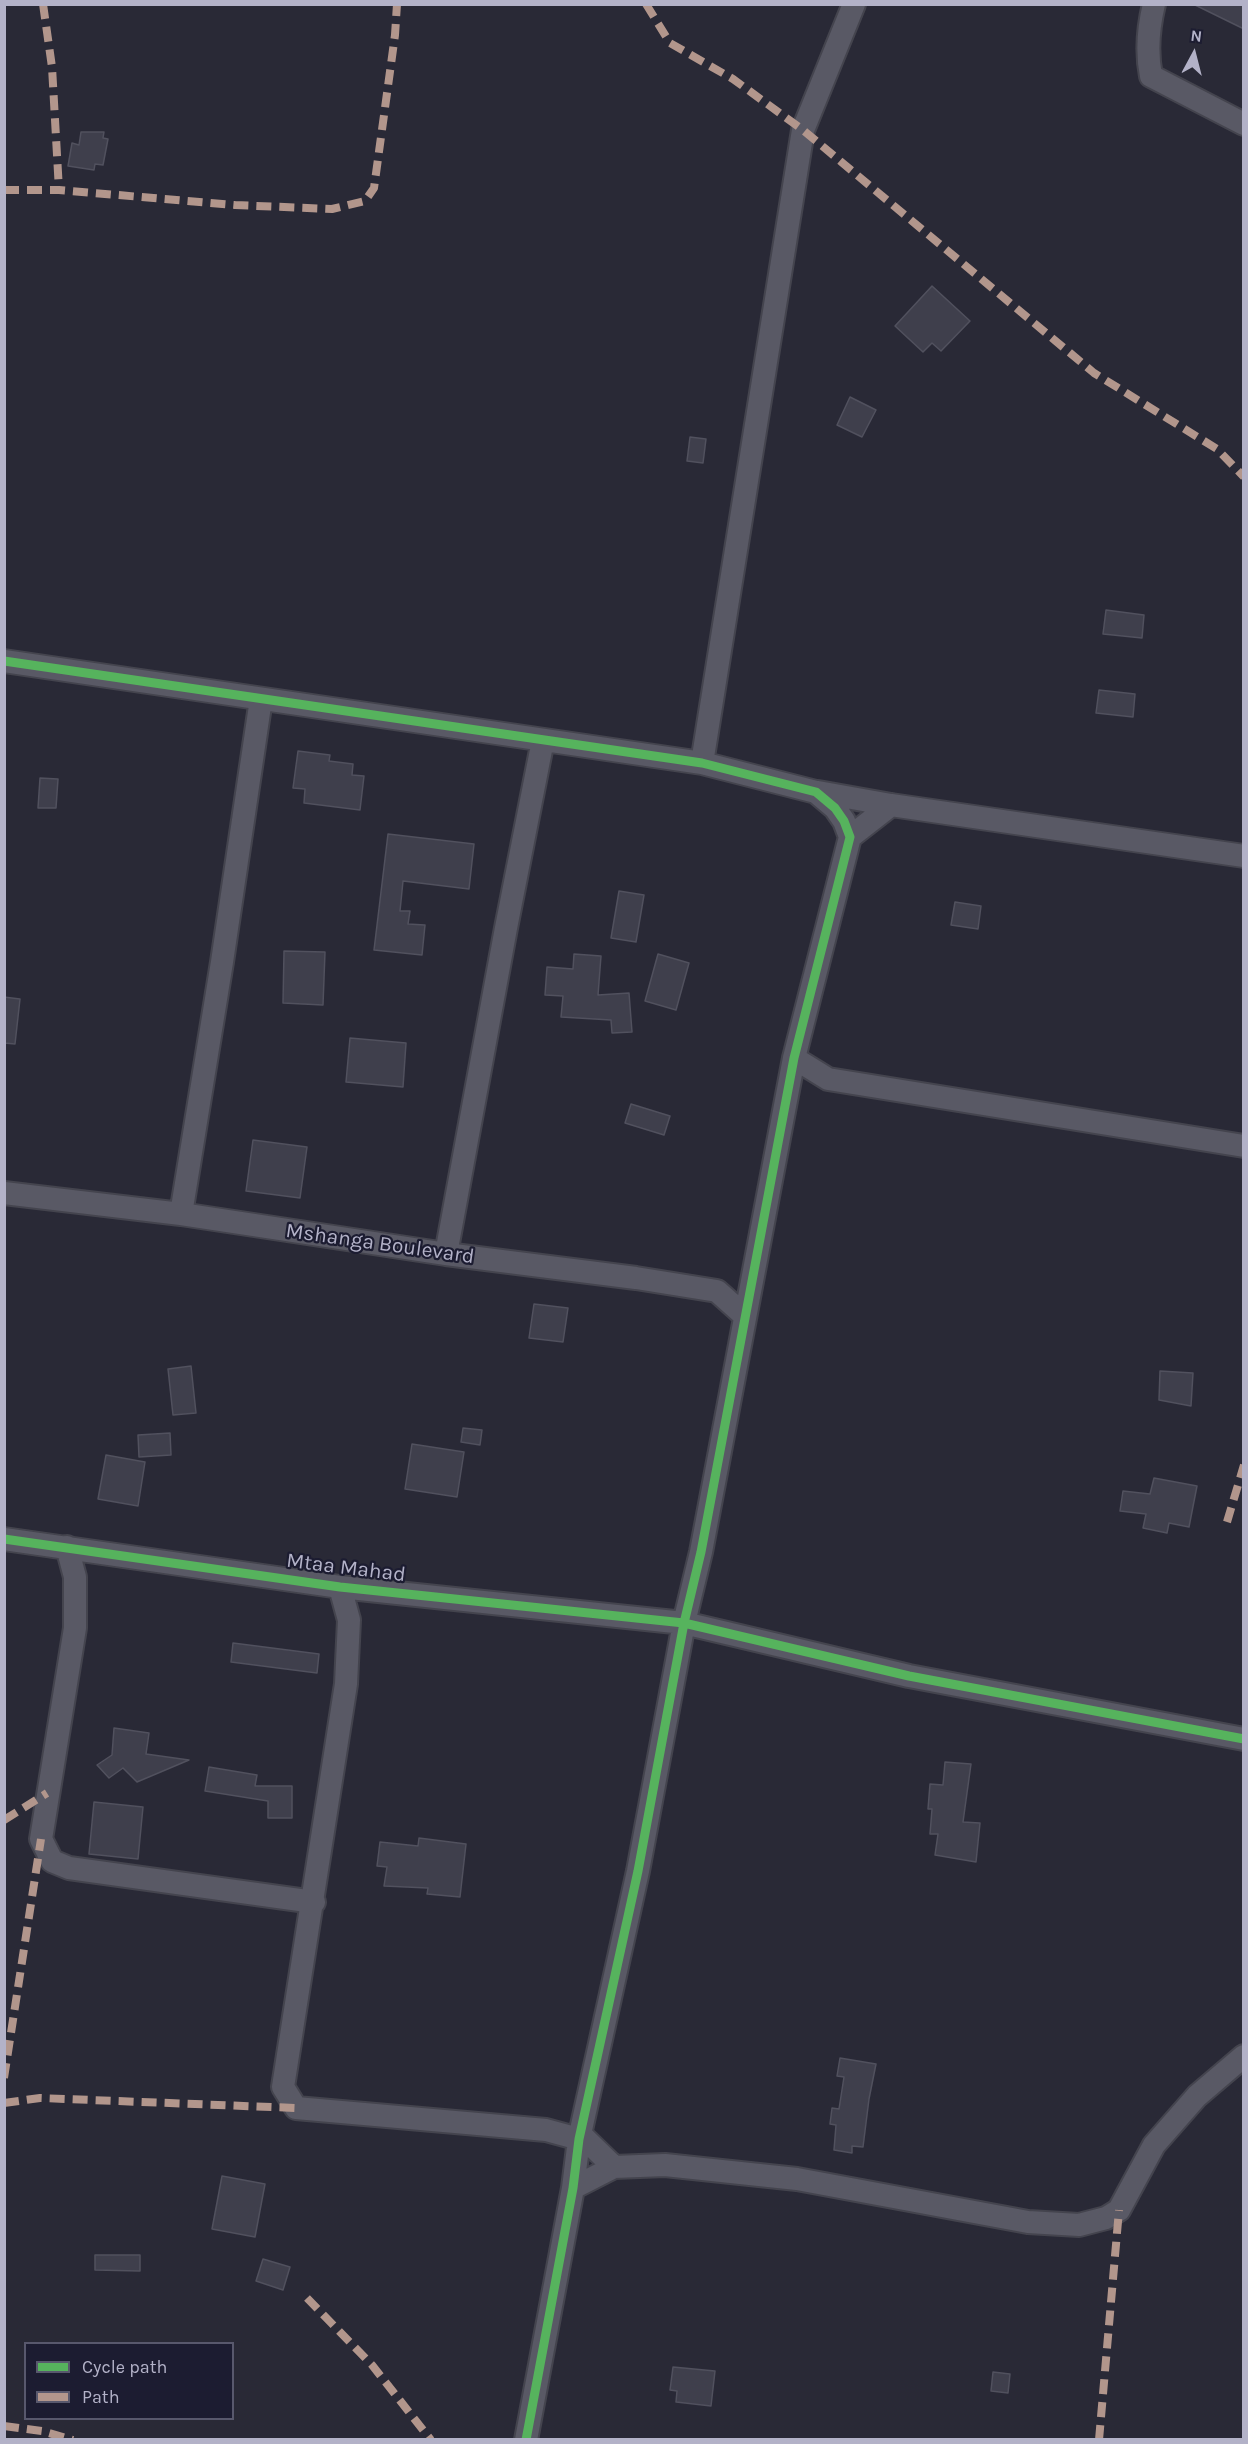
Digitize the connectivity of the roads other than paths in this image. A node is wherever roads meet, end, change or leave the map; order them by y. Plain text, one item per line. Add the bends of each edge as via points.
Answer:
1 (854, 4) edge
2 (1154, 4) edge
3 (1244, 124) edge
4 (4, 661) edge
5 (261, 699) junction
6 (543, 740) junction
7 (702, 763) junction
8 (816, 792) junction
9 (891, 805) junction
10 (850, 837) junction
11 (1244, 856) edge
12 (794, 1058) junction
13 (1244, 1146) edge
14 (4, 1193) edge
15 (181, 1214) junction
16 (446, 1254) junction
17 (754, 1269) junction
18 (717, 1291) junction
19 (745, 1316) junction
20 (4, 1539) edge
21 (67, 1547) junction
22 (340, 1587) junction
23 (684, 1623) junction
24 (1244, 1739) edge
25 (314, 1902) junction
26 (1244, 2056) edge
27 (580, 2137) junction
28 (614, 2167) junction
29 (573, 2188) junction
30 (526, 2439) edge

1 - 7 street via 803,130
2 - 3 street via 1147,54 1151,76
4 - 5 street
5 - 6 street
5 - 15 street
6 - 7 street
6 - 16 street
7 - 8 street
8 - 9 street
8 - 10 street via 835,808
9 - 10 street
9 - 11 street
10 - 12 street
12 - 13 street via 828,1079
12 - 17 street
14 - 15 street, Mshanga Boulevard
15 - 16 street, Mshanga Boulevard
16 - 18 street, Mshanga Boulevard
17 - 18 street
17 - 19 street
18 - 19 street
19 - 23 street
20 - 21 street, Mtaa Mahad
21 - 22 street, Mtaa Mahad
21 - 25 street via 75,1577 75,1628 41,1839 52,1861 69,1868
22 - 23 street, Mtaa Mahad
22 - 25 street via 349,1620 346,1684
23 - 24 street, Mtaa Mahad via 909,1676
23 - 27 street via 638,1871
25 - 27 street via 283,2087 296,2108 546,2130
26 - 28 street via 1197,2096 1154,2145 1119,2210 1079,2225 1028,2222 797,2179 665,2165
27 - 28 street
27 - 29 street
28 - 29 street
29 - 30 street

